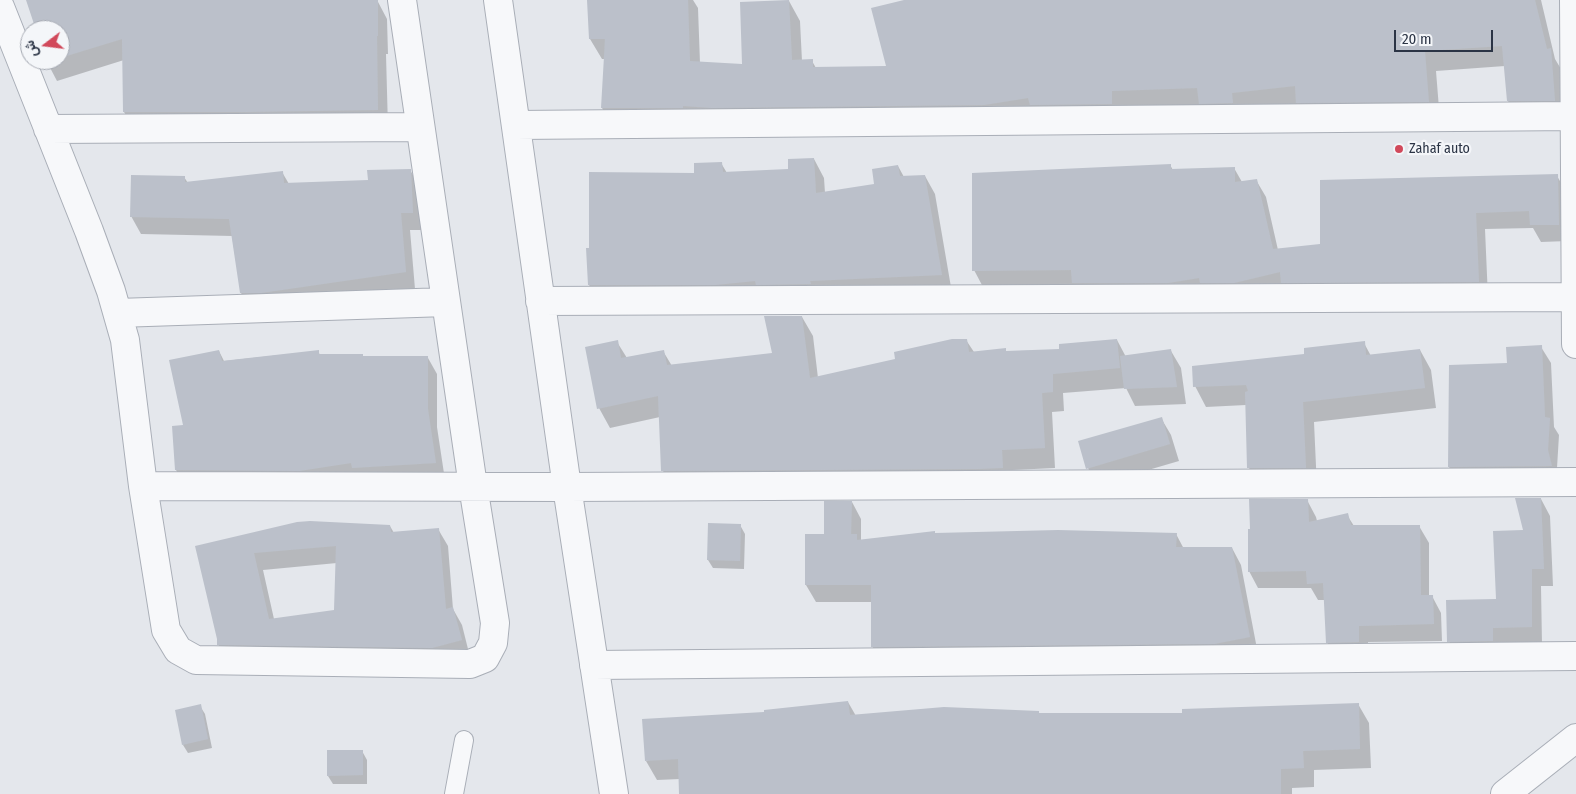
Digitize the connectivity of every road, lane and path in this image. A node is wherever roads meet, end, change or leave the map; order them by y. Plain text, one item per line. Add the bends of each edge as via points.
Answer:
1 (402, 0) edge
2 (498, 0) edge
3 (1574, 0) edge
4 (0, 7) edge
5 (1575, 55) edge
6 (1574, 116) junction
7 (516, 125) junction
8 (420, 127) junction
9 (48, 129) junction
10 (1576, 297) edge
11 (540, 301) junction
12 (446, 302) junction
13 (118, 313) junction
14 (1576, 344) edge
15 (1576, 482) edge
16 (143, 486) junction
17 (473, 486) junction
18 (567, 487) junction
19 (1576, 656) edge
20 (594, 665) junction
21 (1576, 738) edge
22 (464, 740) dead end
23 (454, 794) edge
24 (614, 794) edge
25 (1505, 794) edge

1 - 8 street
2 - 7 street
3 - 5 street
4 - 9 street
5 - 6 street
6 - 7 street
6 - 10 street
7 - 11 street
8 - 9 street
8 - 12 street
9 - 13 street
10 - 11 street
10 - 14 street
11 - 18 street
12 - 13 street
12 - 17 street
13 - 16 street via 125,340
15 - 18 street
16 - 17 street
16 - 17 street via 166,630 178,650 196,660 470,664 485,658 493,644 495,623
17 - 18 street
18 - 20 street
19 - 20 street
20 - 24 street
21 - 25 street
22 - 23 lane

